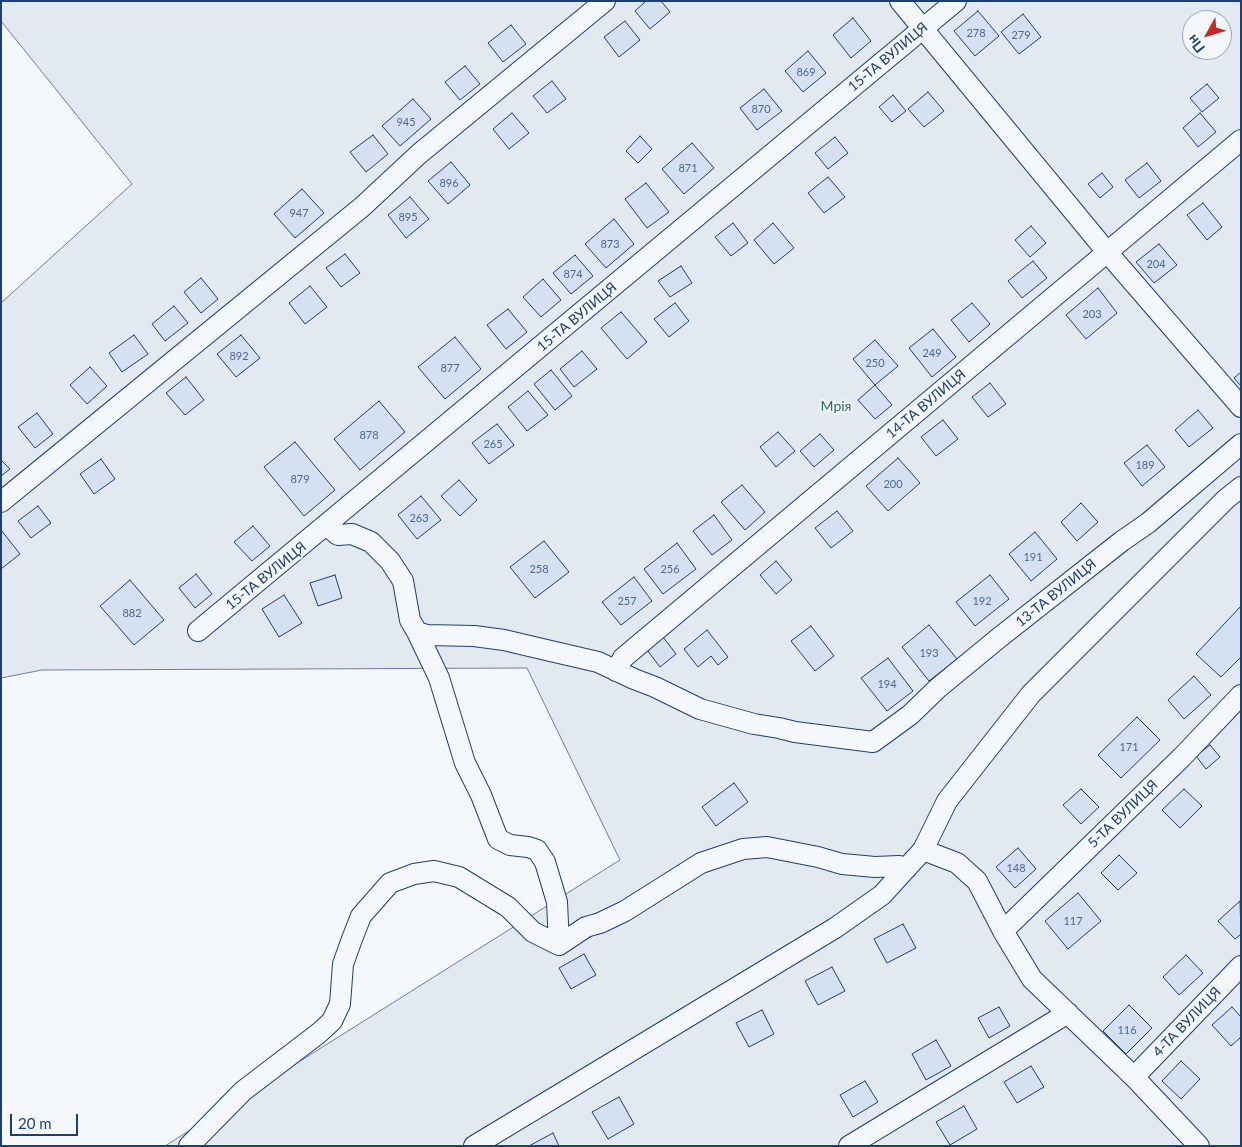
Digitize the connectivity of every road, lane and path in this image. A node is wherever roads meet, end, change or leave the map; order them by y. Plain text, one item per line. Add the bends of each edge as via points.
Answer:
1 (605, 1) edge
2 (900, 1) edge
3 (956, 1) edge
4 (923, 28) junction
5 (1241, 140) edge
6 (1107, 252) junction
7 (1241, 407) edge
8 (1241, 444) edge
9 (1241, 487) edge
10 (1, 502) edge
11 (327, 526) junction
12 (198, 631) dead end
13 (417, 632) junction
14 (616, 670) junction
15 (1241, 695) edge
16 (923, 850) junction
17 (907, 868) junction
18 (1003, 931) junction
19 (558, 945) junction
20 (1241, 966) edge
21 (1068, 1013) junction
22 (1134, 1078) junction
23 (189, 1146) edge
24 (474, 1146) edge
25 (849, 1146) edge
26 (1199, 1146) edge

1 - 10 street via 419,154 362,207
2 - 4 street
3 - 4 street, 15-ТА ВУЛИЦЯ
4 - 6 street
4 - 11 street, 15-ТА ВУЛИЦЯ
5 - 6 street, 14-ТА ВУЛИЦЯ
6 - 7 street
6 - 14 street, 14-ТА ВУЛИЦЯ via 623,658
8 - 14 street, 13-ТА ВУЛИЦЯ via 1148,523 1000,637 910,715 873,742 795,732 700,709
9 - 16 street via 1031,694 947,801
11 - 12 street, 15-ТА ВУЛИЦЯ
11 - 13 street via 338,535 352,534 371,542 390,561 403,581 410,620
13 - 14 street via 504,640 598,662
13 - 19 street via 438,678 465,764 498,839 510,845 537,850 545,862 557,902
15 - 18 street, 5-ТА ВУЛИЦЯ
16 - 17 street
16 - 18 street via 957,863 977,881
17 - 19 street via 842,864 767,847 743,849 701,863 625,911 586,927
17 - 24 street via 882,895 835,928
18 - 21 street via 1032,979
19 - 23 street via 534,932 508,907 459,878 434,871 390,883 362,916 352,939 343,964 340,1004 332,1020 243,1091
20 - 22 street, 4-ТА ВУЛИЦЯ
21 - 22 street
21 - 25 street
22 - 26 street

